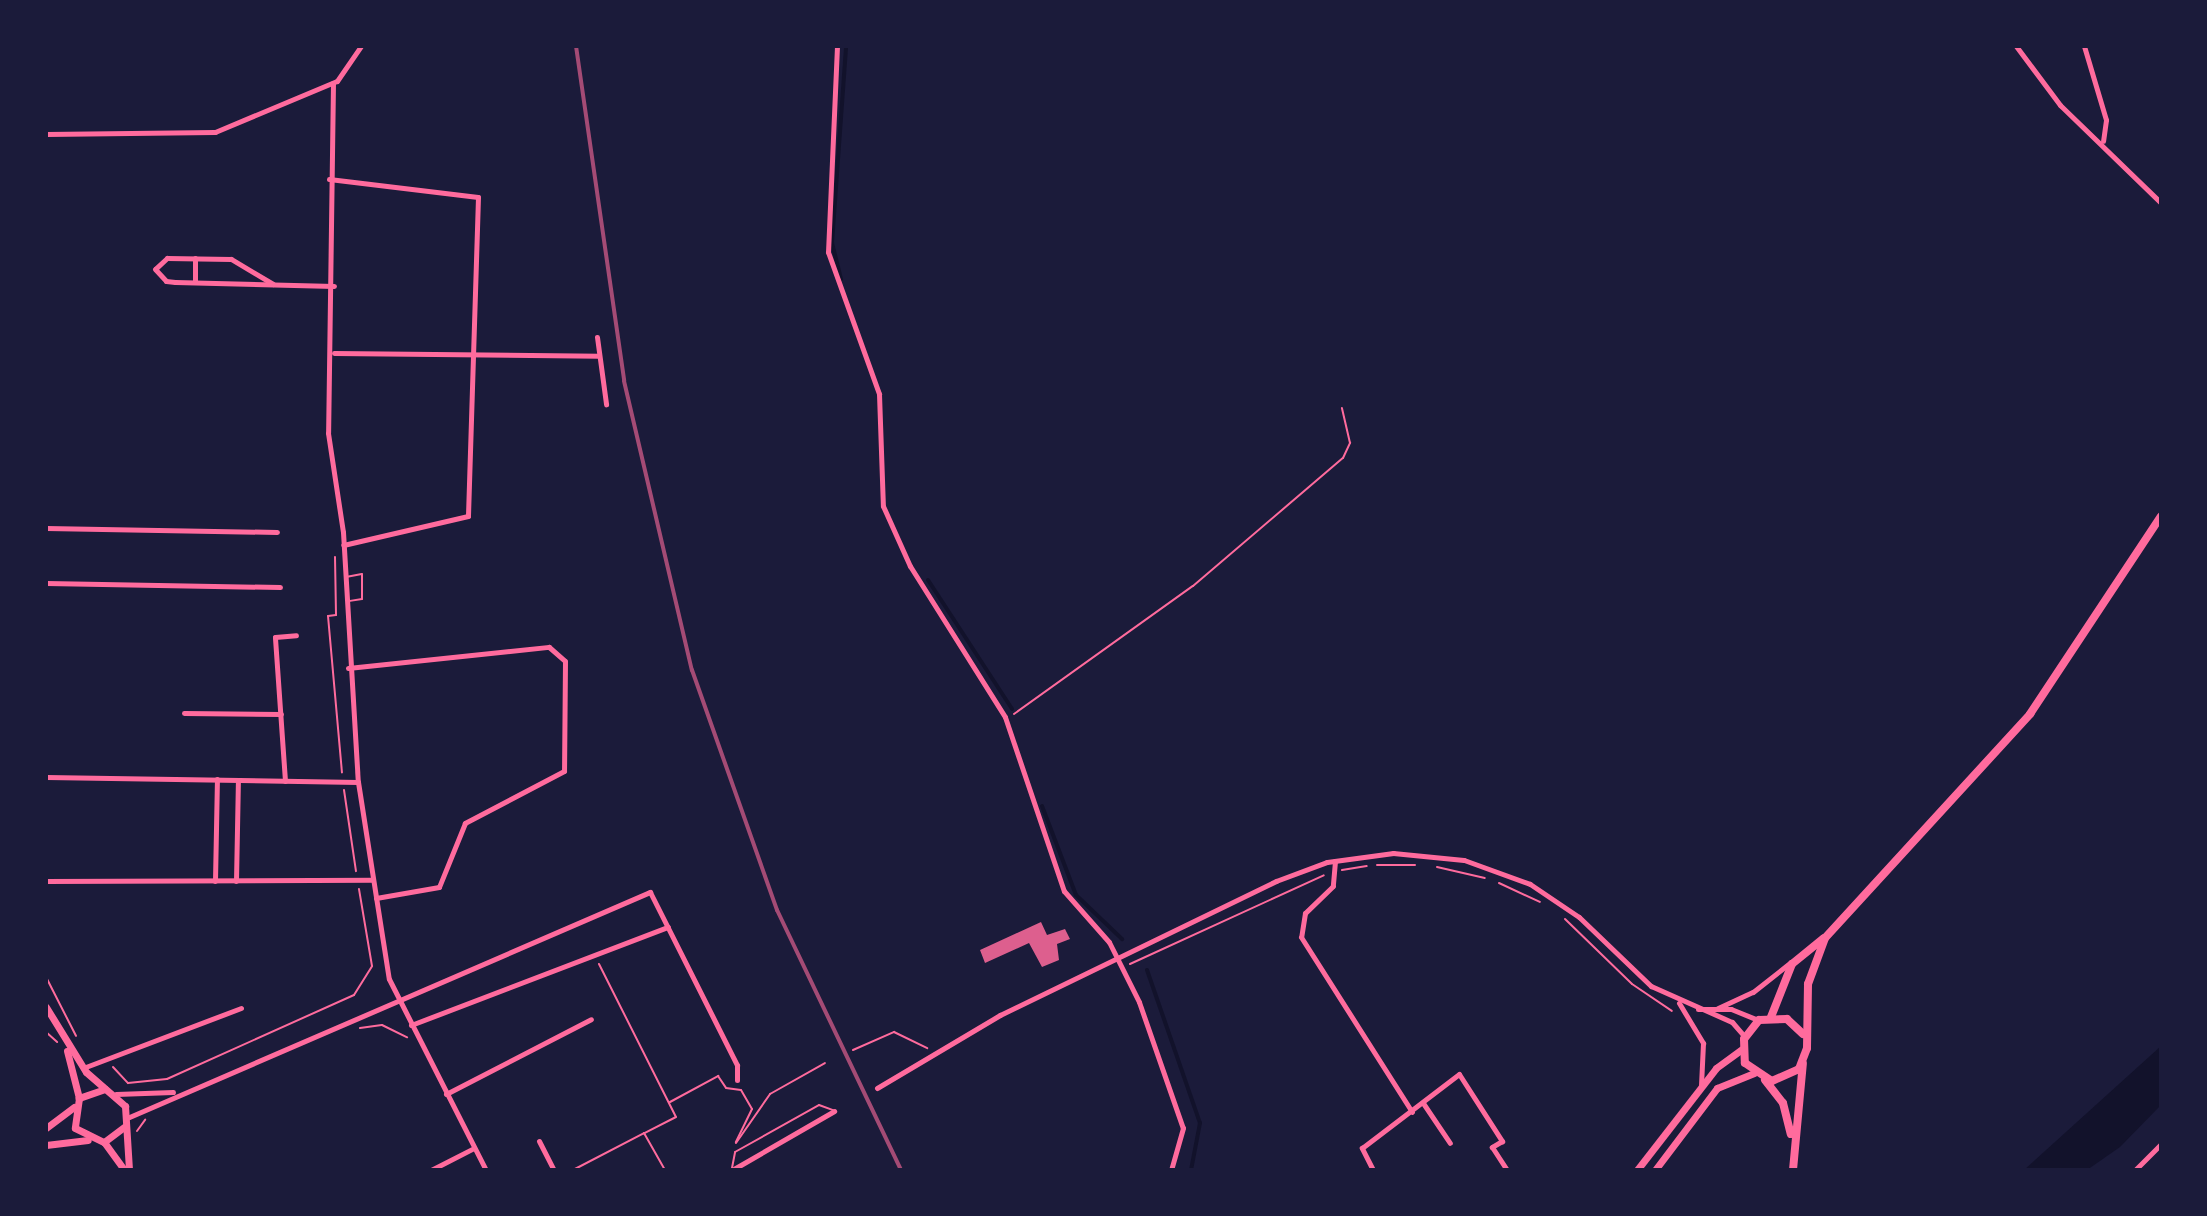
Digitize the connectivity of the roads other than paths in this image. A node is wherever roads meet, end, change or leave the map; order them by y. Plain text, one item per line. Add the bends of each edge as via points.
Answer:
1 (361, 46) edge
2 (837, 46) edge
3 (2016, 46) edge
4 (2084, 46) edge
5 (333, 83) junction
6 (46, 134) edge
7 (2103, 141) junction
8 (329, 179) junction
9 (2161, 203) edge
10 (195, 258) junction
11 (195, 282) junction
12 (273, 284) junction
13 (334, 286) junction
14 (597, 337) dead end
15 (334, 353) junction
16 (475, 354) junction
17 (599, 356) junction
18 (606, 404) dead end
19 (2161, 516) edge
20 (46, 528) edge
21 (277, 532) dead end
22 (343, 545) junction
23 (344, 577) junction
24 (46, 583) edge
25 (280, 587) dead end
26 (345, 602) junction
27 (296, 635) dead end
28 (348, 668) junction
29 (184, 713) dead end
30 (281, 714) junction
31 (46, 777) edge
32 (217, 779) junction
33 (238, 780) junction
34 (285, 781) junction
35 (358, 782) junction
36 (1335, 861) junction
37 (373, 880) junction
38 (46, 881) edge
39 (215, 881) junction
40 (236, 881) junction
41 (376, 898) junction
42 (668, 927) junction
43 (1825, 938) junction
44 (1807, 950) junction
45 (1117, 957) junction
46 (396, 997) junction
47 (1675, 1000) junction
48 (46, 1007) edge
49 (241, 1008) dead end
50 (1718, 1008) junction
51 (1696, 1009) junction
52 (1771, 1017) junction
53 (591, 1019) dead end
54 (1759, 1020) junction
55 (411, 1025) junction
56 (1803, 1034) junction
57 (1745, 1037) junction
58 (66, 1045) junction
59 (1742, 1049) junction
60 (1803, 1063) junction
61 (83, 1068) junction
62 (1754, 1073) junction
63 (1764, 1079) junction
64 (737, 1080) dead end
65 (1701, 1085) junction
66 (877, 1088) dead end
67 (105, 1089) junction
68 (174, 1092) junction
69 (116, 1094) junction
70 (446, 1094) junction
71 (79, 1098) junction
72 (1423, 1103) junction
73 (74, 1107) junction
74 (834, 1111) joint
75 (1412, 1112) junction
76 (125, 1123) junction
77 (46, 1128) edge
78 (88, 1140) junction
79 (539, 1141) dead end
80 (104, 1142) junction
81 (1450, 1143) dead end
82 (46, 1145) edge
83 (2161, 1145) edge
84 (474, 1148) junction
85 (1793, 1150) junction
86 (127, 1170) edge
87 (431, 1170) edge
88 (486, 1170) edge
89 (554, 1170) edge
90 (732, 1170) edge
91 (1171, 1170) edge
92 (1373, 1170) edge
93 (1507, 1170) edge
94 (1637, 1170) edge
95 (1655, 1170) edge
96 (1793, 1170) edge
97 (2135, 1170) edge

1 - 5 street
2 - 45 street via 828,252 879,394 880,498 910,566 1007,720 1064,891
3 - 7 street via 2060,105
4 - 7 street via 2106,120
5 - 6 street via 206,134
5 - 8 street
7 - 9 street
8 - 13 street
8 - 16 street via 478,197
10 - 11 street
10 - 11 street via 162,259 155,269 160,279
10 - 12 street via 231,259
11 - 12 street
12 - 13 street
13 - 15 street
14 - 17 street
15 - 16 street
15 - 22 street via 328,433
16 - 17 street
16 - 22 street via 471,498 461,521
17 - 18 street
19 - 43 main road via 2030,714
20 - 21 street
22 - 23 street
23 - 26 street
23 - 26 lane via 362,574 362,599
24 - 25 street
26 - 28 street
27 - 30 street via 275,637
28 - 35 street
28 - 41 street via 549,647 565,661 564,771 465,823 439,887
29 - 30 street
30 - 34 street
31 - 32 street
32 - 33 street
32 - 39 street
33 - 34 street
33 - 40 street
34 - 35 street
35 - 37 street
36 - 45 street
36 - 47 street via 1429,855 1507,874 1570,910
36 - 75 street via 1331,890 1305,913 1301,937
37 - 40 street
37 - 41 street
38 - 39 street
39 - 40 street
41 - 46 street
42 - 46 street via 650,892
42 - 55 street
42 - 64 street via 737,1065
43 - 44 main road
43 - 56 main road via 1810,976
44 - 50 street via 1753,992
44 - 52 main road via 1783,980
45 - 66 street
45 - 91 street via 1181,1120
46 - 55 street
46 - 68 street
47 - 51 street
47 - 65 street via 1703,1043
48 - 58 main road
49 - 61 street
50 - 51 street
50 - 54 street
51 - 57 street via 1732,1022
52 - 54 main road
52 - 56 main road via 1787,1019
53 - 70 street
54 - 57 main road
55 - 70 street
56 - 60 main road
57 - 59 main road
58 - 61 main road
58 - 71 main road
59 - 62 main road
59 - 65 main road
60 - 63 main road via 1788,1078
60 - 85 main road
61 - 67 main road
62 - 63 main road
62 - 95 main road via 1717,1088
63 - 85 main road via 1788,1114
65 - 94 main road
67 - 69 main road
67 - 71 main road
68 - 69 street
68 - 76 street
69 - 76 main road
70 - 84 street
71 - 73 main road
72 - 75 street
72 - 81 street
72 - 93 street via 1459,1074 1502,1141 1492,1147
73 - 77 main road
73 - 78 main road via 75,1128
74 - 90 street
74 - 90 lane via 819,1105 735,1152
75 - 92 street via 1362,1148
76 - 80 main road
76 - 86 main road
78 - 80 main road
78 - 82 main road
79 - 89 street
80 - 86 main road
83 - 97 street
84 - 87 street
84 - 88 street
85 - 96 main road

